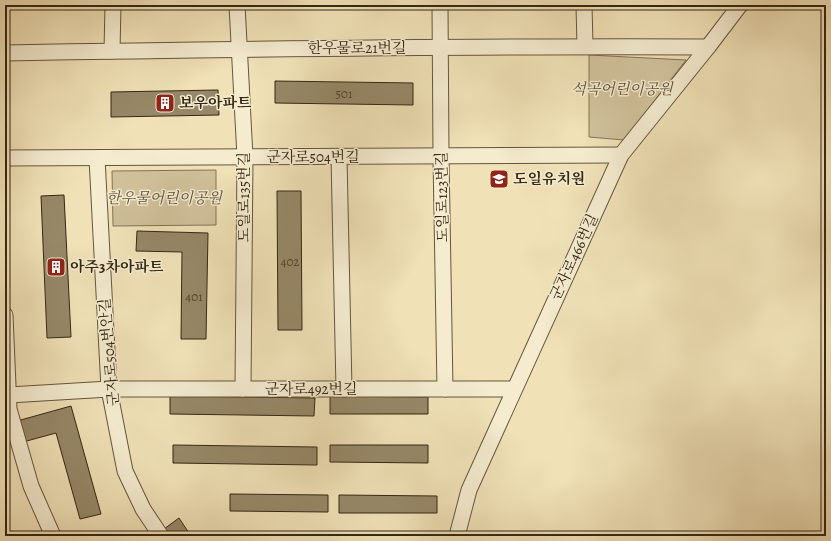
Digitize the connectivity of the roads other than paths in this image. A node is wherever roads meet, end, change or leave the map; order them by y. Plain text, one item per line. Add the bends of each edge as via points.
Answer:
1 (113, 5) edge
2 (237, 5) edge
3 (440, 5) edge
4 (584, 5) edge
5 (740, 5) edge
6 (585, 46) junction
7 (441, 47) junction
8 (708, 47) junction
9 (239, 49) junction
10 (112, 51) junction
11 (5, 53) edge
12 (621, 155) junction
13 (441, 156) junction
14 (245, 157) junction
15 (340, 157) junction
16 (5, 158) edge
17 (97, 158) junction
18 (5, 315) edge
19 (109, 389) junction
20 (242, 389) junction
21 (344, 389) junction
22 (445, 389) junction
23 (514, 389) junction
24 (9, 395) junction
25 (53, 536) edge
26 (161, 536) edge
27 (457, 536) edge

1 - 10 street
2 - 9 street, 도일로135번길
3 - 7 street, 도일로123번길
4 - 6 street
5 - 8 street, 군자로466번길
6 - 7 street, 한우물로21번길
6 - 8 street, 한우물로21번길
7 - 9 street, 한우물로21번길
7 - 13 street, 도일로123번길
8 - 12 street, 군자로466번길
9 - 10 street, 한우물로21번길
9 - 14 street, 도일로135번길
10 - 11 street, 한우물로21번길
12 - 13 street, 군자로504번길
12 - 23 street, 군자로466번길
13 - 15 street, 군자로504번길
13 - 22 street, 도일로123번길
14 - 15 street, 군자로504번길
14 - 17 street, 군자로504번길
14 - 20 street, 도일로135번길
15 - 21 street
16 - 17 street, 군자로504번길
17 - 19 street, 군자로504번안길
18 - 24 street
19 - 20 street, 군자로492번길
19 - 24 street, 군자로492번길
19 - 26 street, 군자로504번안길 via 125,471 143,509
20 - 21 street, 군자로492번길
21 - 22 street, 군자로492번길
22 - 23 street, 군자로492번길
23 - 27 street, 군자로466번길 via 469,490
24 - 25 street via 9,409 31,486

